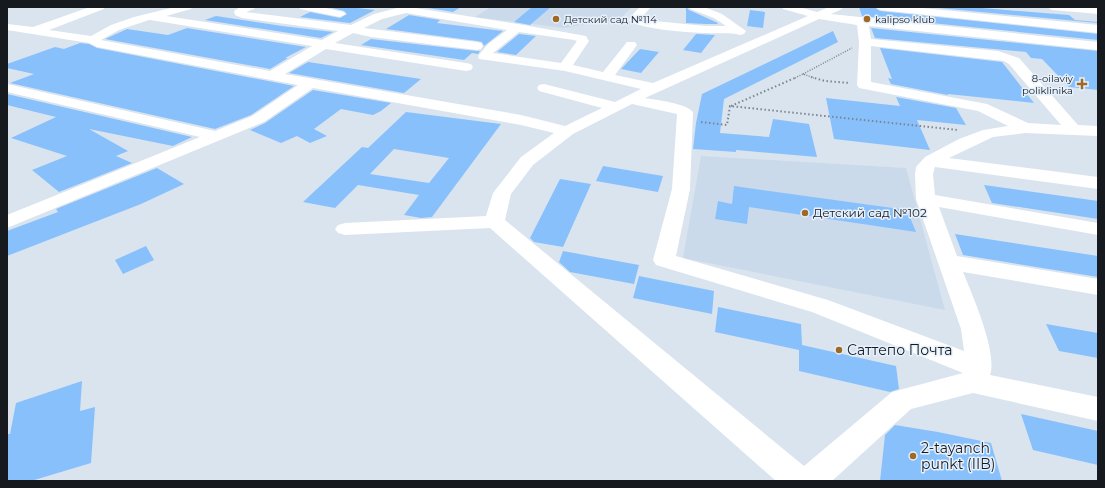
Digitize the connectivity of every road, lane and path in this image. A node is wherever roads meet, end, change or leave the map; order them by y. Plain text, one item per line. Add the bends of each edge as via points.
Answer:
1 (100, 7) edge
2 (158, 7) edge
3 (187, 7) edge
4 (250, 7) edge
5 (468, 7) edge
6 (646, 7) edge
7 (694, 7) edge
8 (787, 7) edge
9 (838, 7) edge
10 (880, 7) edge
11 (1052, 7) edge
12 (404, 9) edge
13 (300, 10) edge
14 (1098, 11) edge
15 (819, 16) junction
16 (150, 17) junction
17 (455, 17) junction
18 (368, 21) junction
19 (863, 22) junction
20 (7, 27) edge
21 (518, 27) junction
22 (353, 29) junction
23 (1098, 29) edge
24 (737, 30) junction
25 (33, 31) junction
26 (371, 34) junction
27 (98, 36) junction
28 (765, 40) junction
29 (865, 41) junction
30 (322, 44) junction
31 (631, 44) dead end
32 (477, 46) dead end
33 (1098, 46) edge
34 (345, 48) junction
35 (466, 67) dead end
36 (566, 67) junction
37 (803, 74) junction
38 (272, 76) junction
39 (606, 77) junction
40 (310, 83) junction
41 (864, 85) junction
42 (7, 88) edge
43 (544, 88) dead end
44 (654, 88) junction
45 (625, 103) junction
46 (730, 106) junction
47 (684, 119) junction
48 (1025, 128) junction
49 (1073, 129) junction
50 (566, 131) junction
51 (1098, 131) edge
52 (989, 133) junction
53 (217, 136) junction
54 (931, 162) junction
55 (1098, 183) edge
56 (926, 199) junction
57 (7, 222) edge
58 (495, 222) junction
59 (345, 229) dead end
60 (1098, 229) edge
61 (949, 262) junction
62 (1098, 287) edge
63 (976, 375) junction
64 (1098, 409) edge
65 (798, 481) edge
66 (810, 481) edge

1 - 25 street
2 - 27 street via 100,27
3 - 16 street
4 - 22 street via 239,13
5 - 17 street
6 - 24 street via 635,20 706,30
7 - 24 street via 718,16
8 - 15 street
9 - 15 street
10 - 23 street
11 - 14 street
12 - 17 street
12 - 18 street
13 - 18 street
15 - 19 street
15 - 28 street
16 - 27 street via 118,26
16 - 30 street
17 - 21 street
18 - 22 street
19 - 29 street
19 - 33 street
20 - 25 street
21 - 36 street via 582,39
21 - 36 street via 484,56
22 - 26 street
22 - 30 street
24 - 28 street
25 - 27 street
26 - 32 street
26 - 34 street
27 - 38 street via 96,43
28 - 44 street
29 - 37 path
29 - 41 street
29 - 49 street via 1009,58
30 - 34 street
30 - 38 street
31 - 39 street
34 - 35 street
36 - 39 street
37 - 41 path via 825,81
37 - 46 path
38 - 40 street
39 - 44 street
40 - 50 street via 521,120
40 - 53 street via 258,119
41 - 48 street via 982,107
42 - 53 street
43 - 45 street
44 - 45 street
45 - 47 street via 677,109 685,112
45 - 50 street
46 - 47 path via 727,125
46 - 52 path
47 - 63 street via 681,189 664,260 820,306
48 - 49 street
48 - 52 street
49 - 51 street
50 - 58 street via 527,161 502,193
52 - 54 street
53 - 57 street
54 - 55 street
54 - 56 street via 925,167 924,174
56 - 60 street
56 - 61 street
58 - 59 street
58 - 65 street
61 - 62 street
61 - 63 street via 973,328
63 - 64 street
63 - 66 street via 902,400

